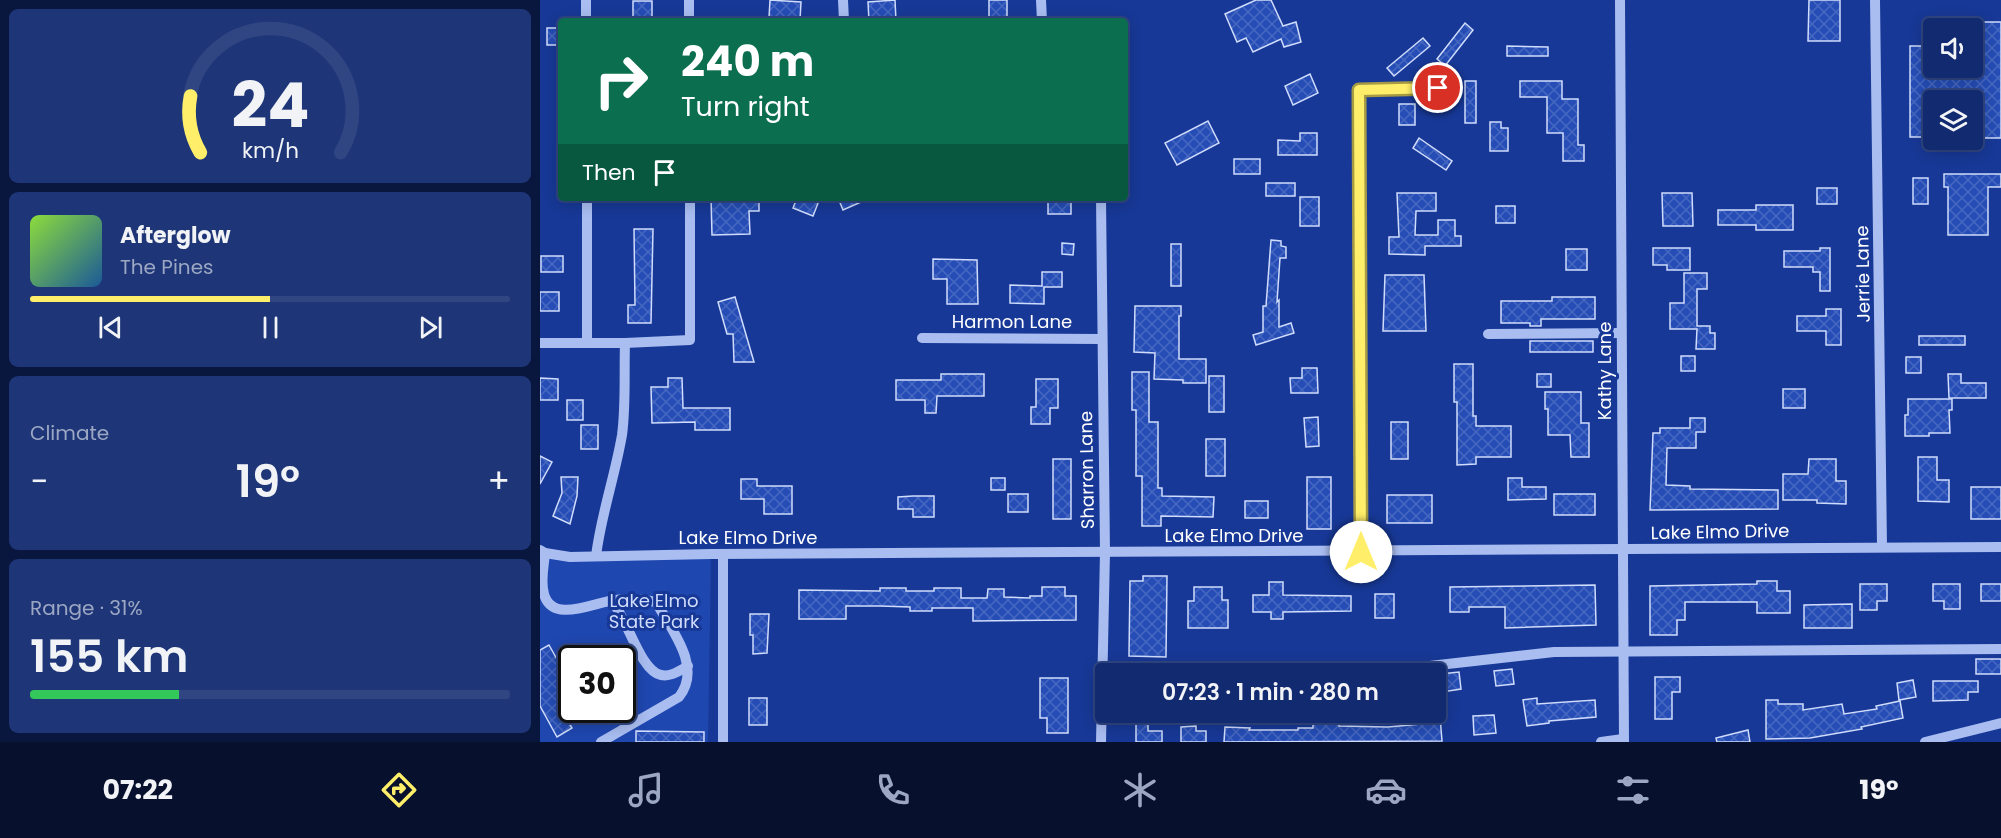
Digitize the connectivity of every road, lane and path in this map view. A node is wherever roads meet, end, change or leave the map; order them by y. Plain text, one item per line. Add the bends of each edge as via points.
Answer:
1 (586, 0) edge
2 (689, 0) edge
3 (843, 0) edge
4 (1041, 0) edge
5 (1620, 0) edge
6 (1875, 0) edge
7 (586, 18) edge
8 (689, 18) edge
9 (843, 18) edge
10 (1042, 18) edge
11 (1438, 88) dead end
12 (587, 201) edge
13 (690, 201) edge
14 (1101, 201) edge
15 (1621, 333) junction
16 (1488, 334) dead end
17 (922, 338) dead end
18 (1101, 339) junction
19 (540, 343) edge
20 (588, 343) junction
21 (625, 343) junction
22 (1882, 547) junction
23 (2001, 547) edge
24 (1622, 550) junction
25 (542, 551) edge
26 (1105, 552) junction
27 (1361, 552) junction
28 (723, 554) junction
29 (596, 556) junction
30 (611, 600) junction
31 (2001, 649) edge
32 (1623, 651) junction
33 (1102, 663) edge
34 (1446, 664) edge
35 (688, 666) junction
36 (1101, 723) edge
37 (2001, 723) edge
38 (1624, 741) edge
39 (601, 742) edge
40 (723, 742) edge
41 (1101, 742) edge
42 (1601, 742) edge
43 (1925, 742) edge

1 - 7 street
2 - 8 street
3 - 9 street
4 - 10 street
5 - 15 street, Kathy Lane
6 - 22 street, Jerrie Lane
11 - 27 street via 1359,90
12 - 20 street
13 - 21 street via 690,340
14 - 18 street, Sharron Lane
15 - 16 street
15 - 24 street, Kathy Lane
17 - 18 street, Harmon Lane
18 - 26 street, Sharron Lane
19 - 20 street
20 - 21 street
21 - 29 street via 622,433
22 - 23 street, Lake Elmo Drive
22 - 24 street, Lake Elmo Drive
24 - 27 street, Lake Elmo Drive
24 - 32 street, Kathy Lane
25 - 29 street, Lake Elmo Drive via 570,557
25 - 30 street via 542,581 549,605 574,610
26 - 27 street, Lake Elmo Drive
26 - 28 street, Lake Elmo Drive
26 - 33 street, Sharron Lane
28 - 29 street, Lake Elmo Drive
28 - 40 street
30 - 35 street via 656,602
30 - 35 street via 648,667 663,676
31 - 32 street
32 - 34 street via 1554,652
32 - 38 street, Kathy Lane
35 - 39 street via 688,680 679,697
36 - 41 street, Sharron Lane
37 - 43 street
38 - 42 street

